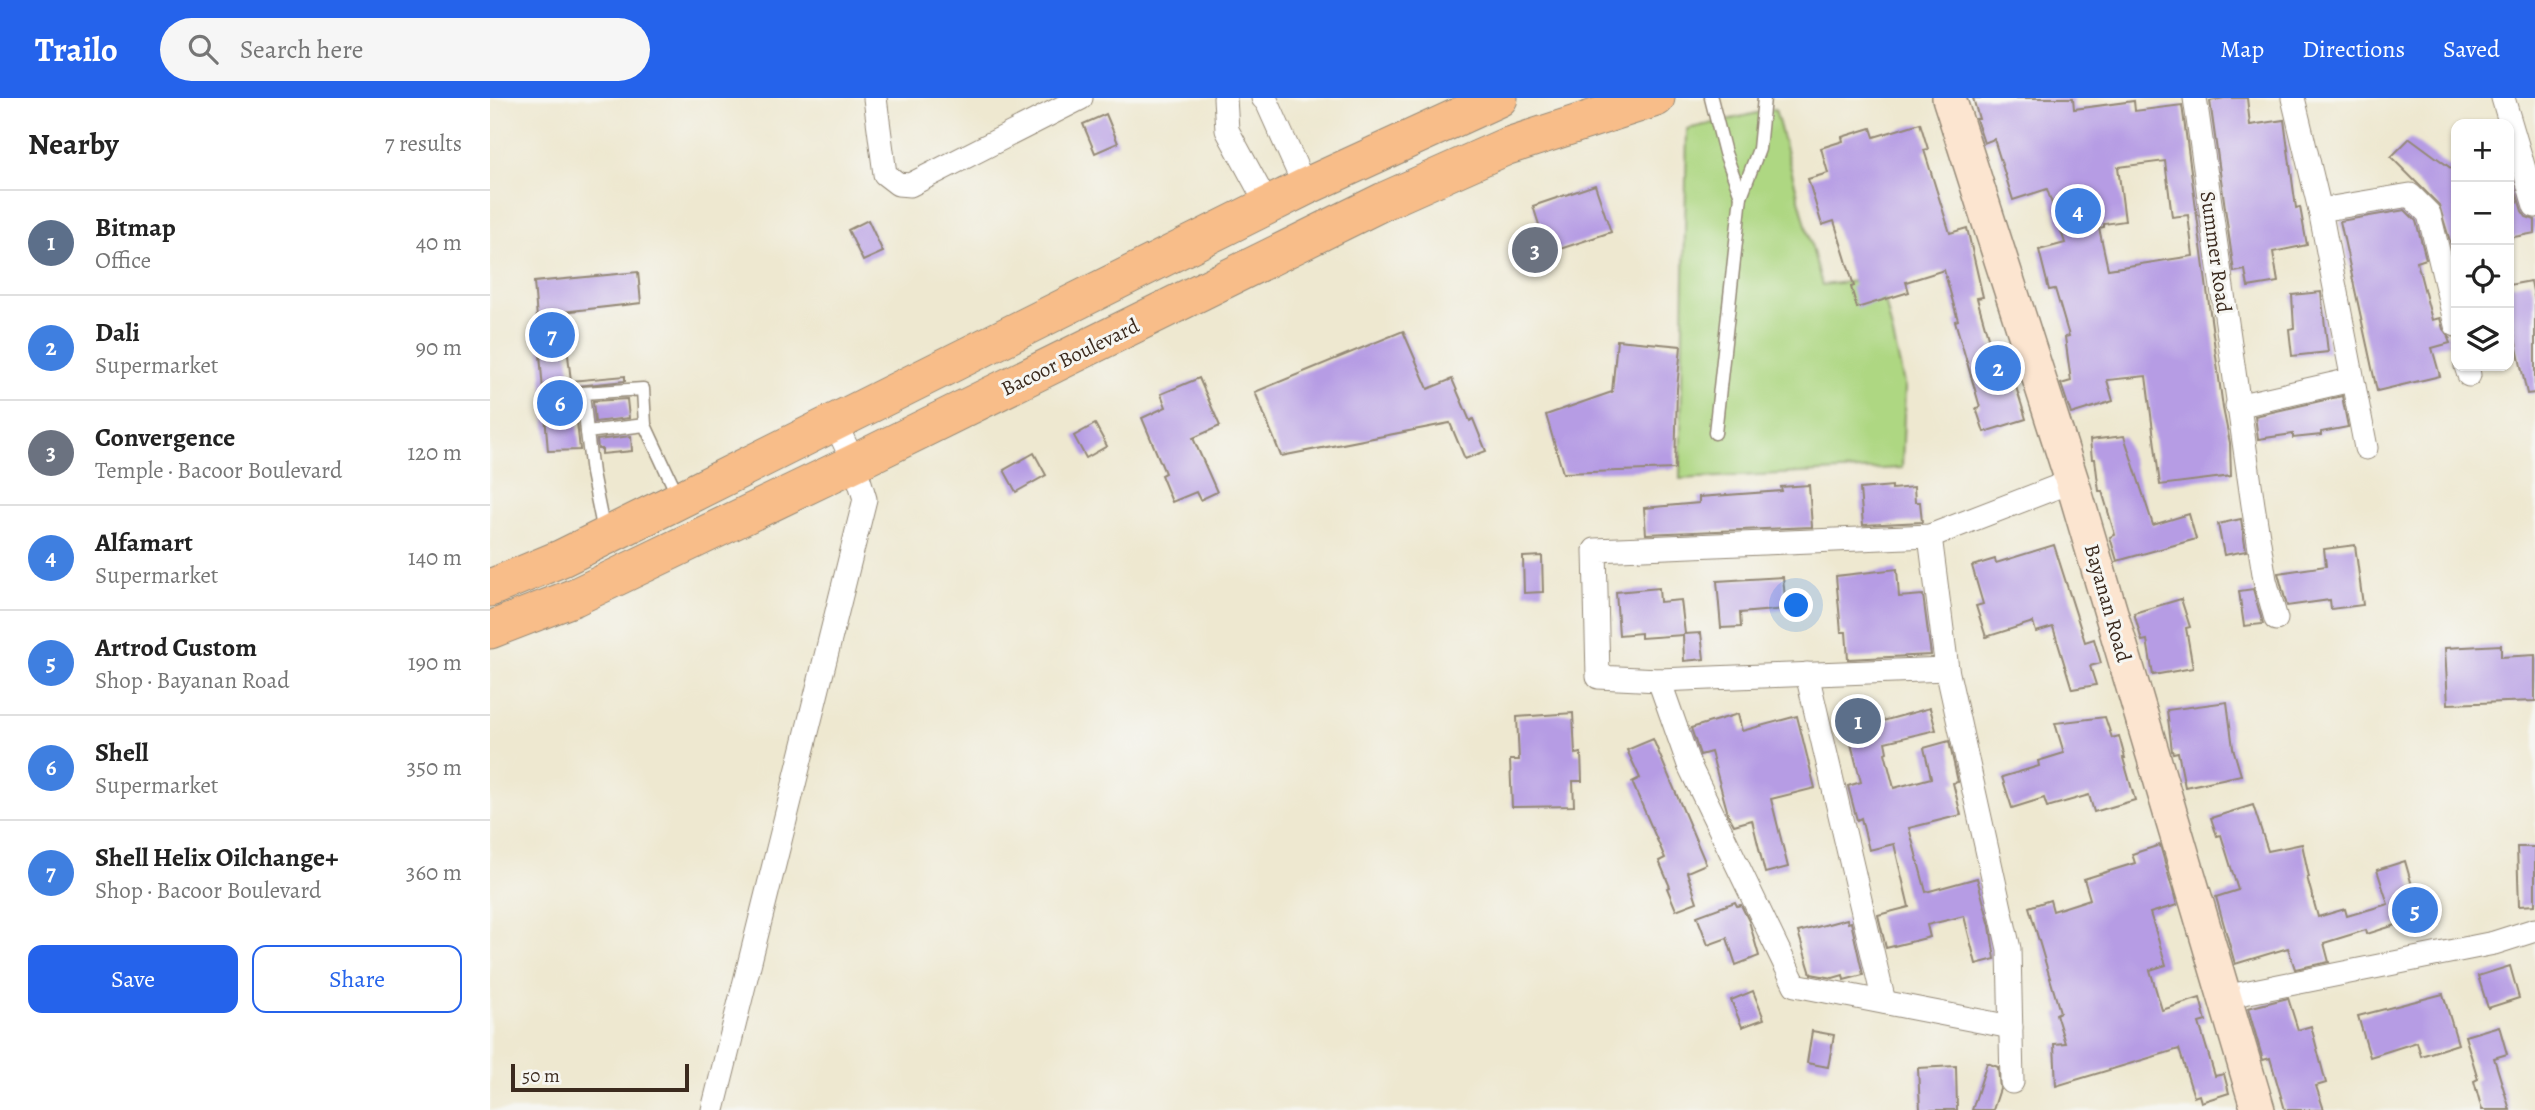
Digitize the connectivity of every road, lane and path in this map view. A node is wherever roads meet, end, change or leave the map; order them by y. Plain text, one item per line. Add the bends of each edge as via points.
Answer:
1 (875, 98) edge
2 (1081, 98) edge
3 (1225, 98) edge
4 (1263, 98) edge
5 (1499, 98) edge
6 (1656, 98) edge
7 (1711, 98) edge
8 (1764, 98) edge
9 (1949, 98) edge
10 (2195, 98) edge
11 (2293, 98) edge
12 (2503, 98) edge
13 (1305, 187) junction
14 (1741, 196) junction
15 (1268, 206) junction
16 (2535, 206) edge
17 (2320, 210) junction
18 (2452, 308) edge
19 (2351, 380) junction
20 (2237, 406) junction
21 (835, 423) junction
22 (645, 425) junction
23 (587, 432) junction
24 (1715, 433) dead end
25 (2366, 448) dead end
26 (854, 463) junction
27 (2072, 481) junction
28 (679, 500) junction
29 (605, 536) junction
30 (1930, 536) junction
31 (490, 588) edge
32 (2276, 619) dead end
33 (490, 630) edge
34 (1947, 669) junction
35 (1807, 674) junction
36 (1658, 680) junction
37 (2535, 930) edge
38 (2224, 997) junction
39 (1884, 1002) junction
40 (2011, 1027) junction
41 (2012, 1082) dead end
42 (713, 1110) edge
43 (2258, 1110) edge

1 - 2 street via 885,174 898,184 910,185
3 - 15 street via 1227,130
4 - 13 street
5 - 13 main road
6 - 26 main road, Bacoor Boulevard via 1456,168
7 - 14 lane
8 - 14 lane via 1759,149
9 - 27 main road, Bayanan Road
10 - 20 street, Summer Road
11 - 17 street
12 - 16 street
13 - 15 main road
14 - 24 lane
15 - 21 main road
17 - 18 street via 2410,195 2429,214
17 - 19 street
19 - 20 street
19 - 25 street
20 - 32 street, Summer Road via 2264,580
21 - 26 street
21 - 28 main road
22 - 23 lane
22 - 23 lane via 643,389 583,393
22 - 28 lane
23 - 29 lane
26 - 33 main road, Bacoor Boulevard via 575,597
26 - 42 street via 865,499
27 - 30 street
27 - 38 main road, Bayanan Road
28 - 29 main road
29 - 31 main road
30 - 34 street
30 - 36 street via 1595,550 1598,677
34 - 35 street
34 - 40 street via 2010,949
35 - 36 street
35 - 39 street
36 - 39 street via 1689,765 1794,985
37 - 38 street via 2494,943
38 - 43 main road, Bayanan Road
39 - 40 street
40 - 41 street

